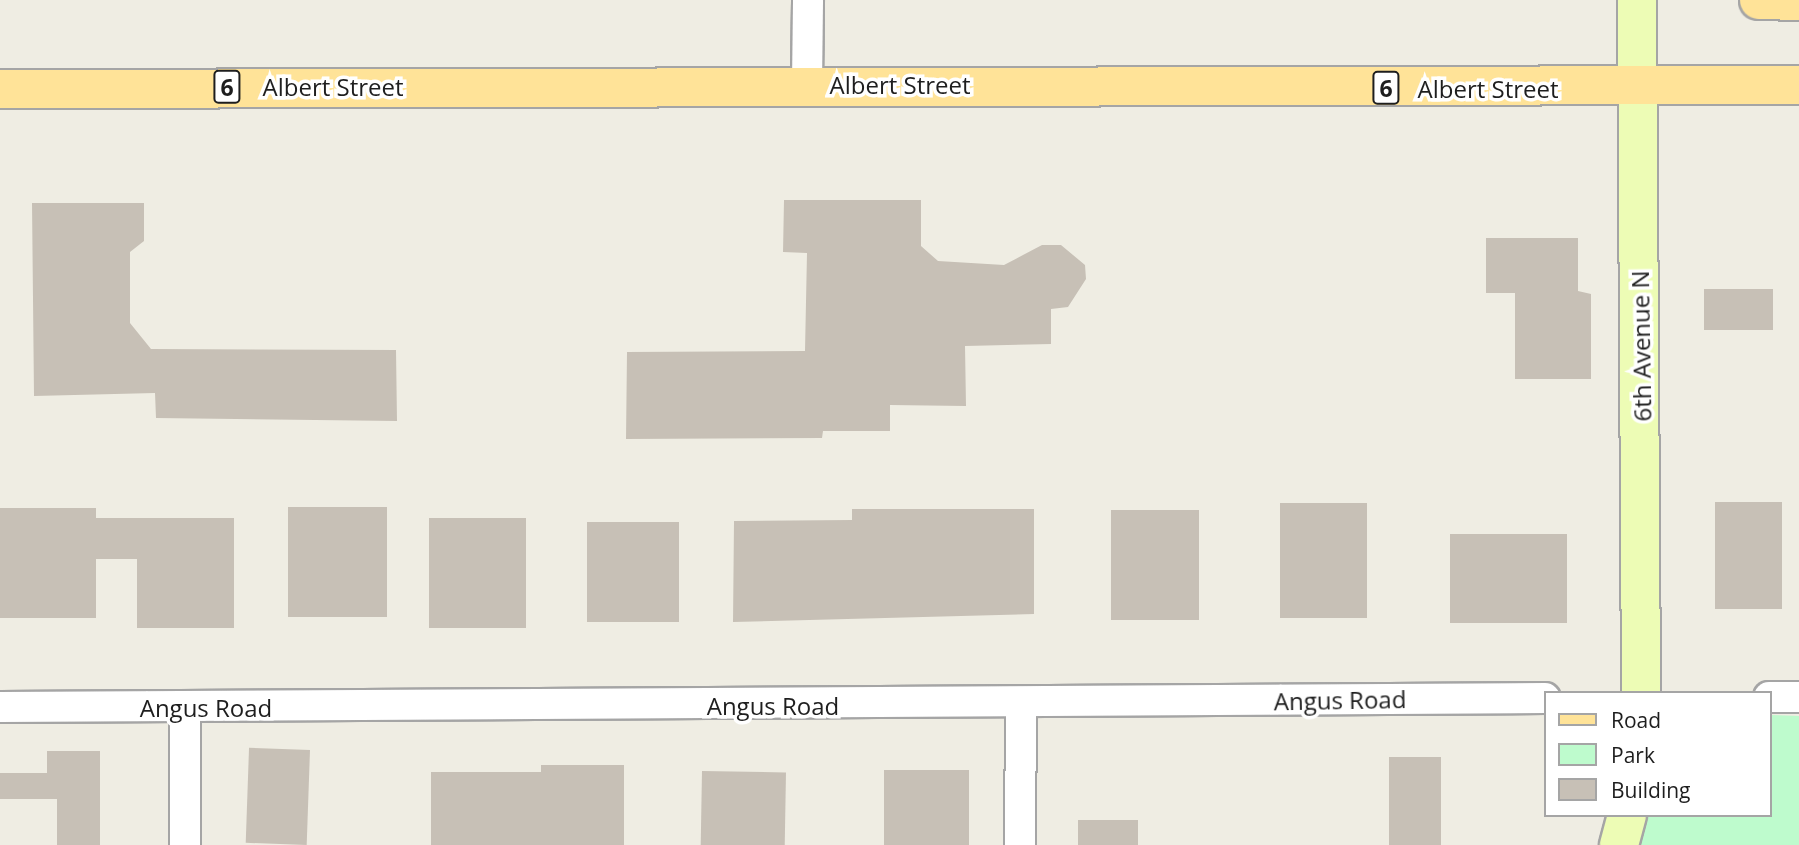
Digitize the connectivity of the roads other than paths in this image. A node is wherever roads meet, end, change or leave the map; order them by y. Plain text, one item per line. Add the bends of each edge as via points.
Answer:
1 (808, 0) edge
2 (1637, 0) edge
3 (1759, 0) edge
4 (1799, 1) edge
5 (807, 84) junction
6 (1799, 85) edge
7 (0, 89) edge
8 (1639, 90) junction
9 (1641, 691) edge
10 (1771, 697) edge
11 (1799, 697) edge
12 (1544, 698) edge
13 (1021, 705) junction
14 (0, 707) edge
15 (185, 709) junction
16 (1626, 817) edge
17 (185, 845) edge
18 (1020, 845) edge
19 (1619, 845) edge

1 - 5 street
2 - 8 street, 6th Avenue N
3 - 4 main road
5 - 7 main road, Albert Street / 6
5 - 8 main road, Albert Street / 6
6 - 8 main road, Albert Street / 6
8 - 9 street, 6th Avenue N
10 - 11 street
12 - 13 street, Angus Road
13 - 15 street, Angus Road
13 - 18 street
14 - 15 street, Angus Road
15 - 17 street
16 - 19 street

